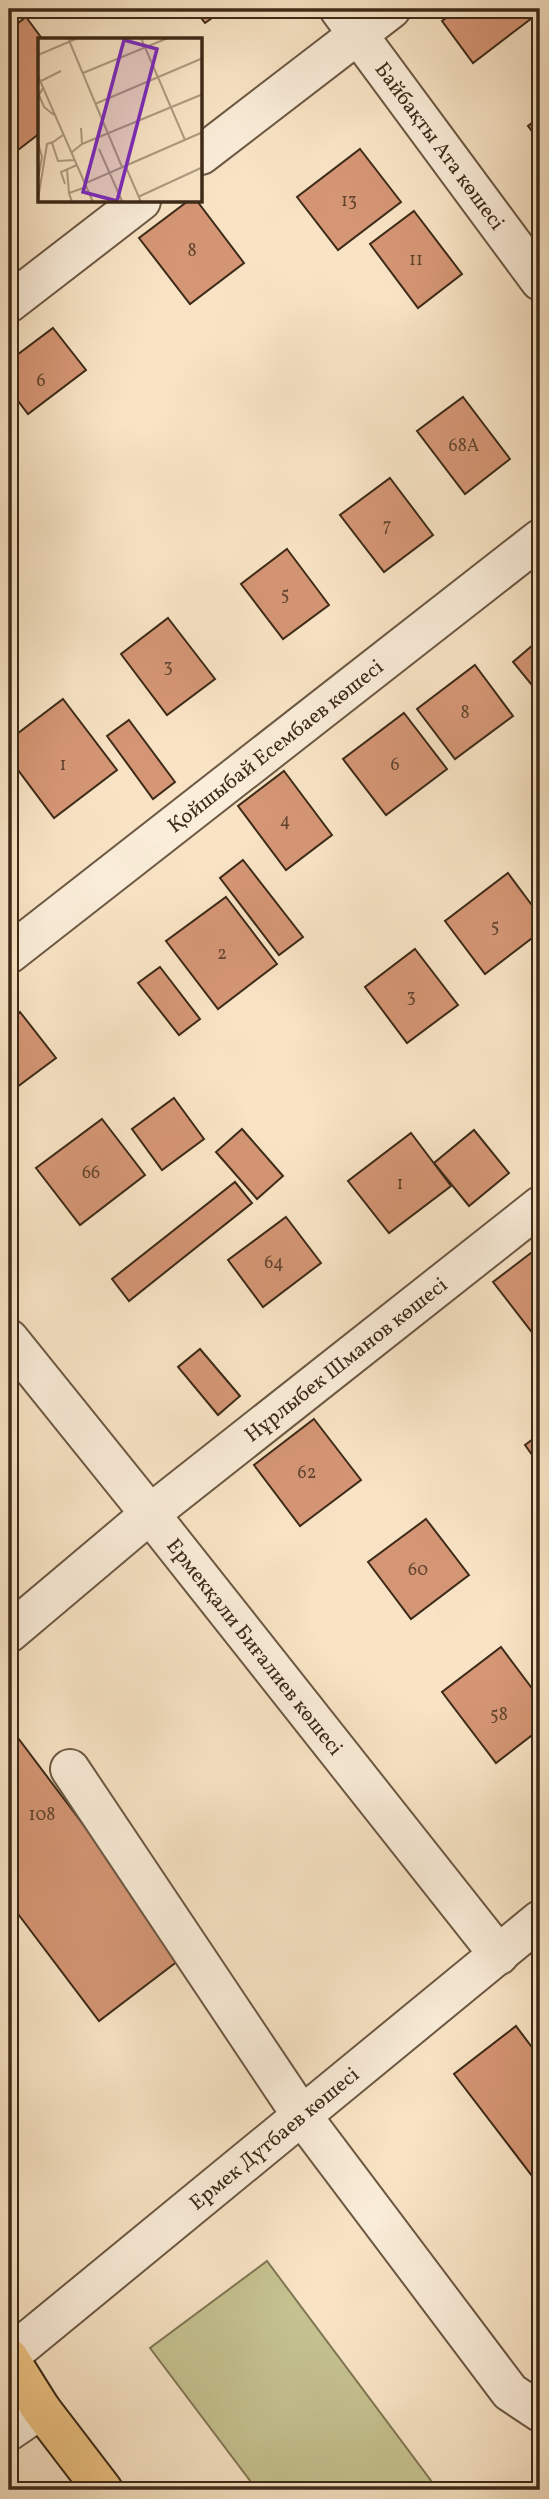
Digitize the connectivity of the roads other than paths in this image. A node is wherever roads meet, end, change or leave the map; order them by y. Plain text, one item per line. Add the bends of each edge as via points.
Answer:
1 (391, 9) edge
2 (349, 21) edge
3 (203, 153) edge
4 (138, 203) edge
5 (540, 281) edge
6 (9, 303) edge
7 (540, 539) edge
8 (9, 954) edge
9 (540, 1206) edge
10 (9, 1339) edge
11 (150, 1514) junction
12 (9, 1633) edge
13 (70, 1769) dead end
14 (539, 1922) edge
15 (499, 1955) junction
16 (302, 2116) junction
17 (9, 2357) edge
18 (41, 2409) junction
19 (540, 2412) edge
20 (9, 2431) edge
21 (103, 2490) edge

1 - 2 street
2 - 3 street
2 - 5 street, Байбақты Ата көшесі
4 - 6 street
7 - 8 street, Қойшыбай Есембаев көшесі
9 - 11 street, Нұрлыбек Шманов көшесі
10 - 11 street, Ермекқали Биғалиев көшесі
11 - 12 street, Нұрлыбек Шманов көшесі
11 - 15 street, Ермекқали Биғалиев көшесі
13 - 16 street
14 - 15 street, Ермек Дүтбаев көшесi
15 - 16 street, Ермек Дүтбаев көшесi
16 - 17 street, Ермек Дүтбаев көшесi
16 - 19 street via 510,2392
17 - 18 main road
18 - 20 street
18 - 21 main road

